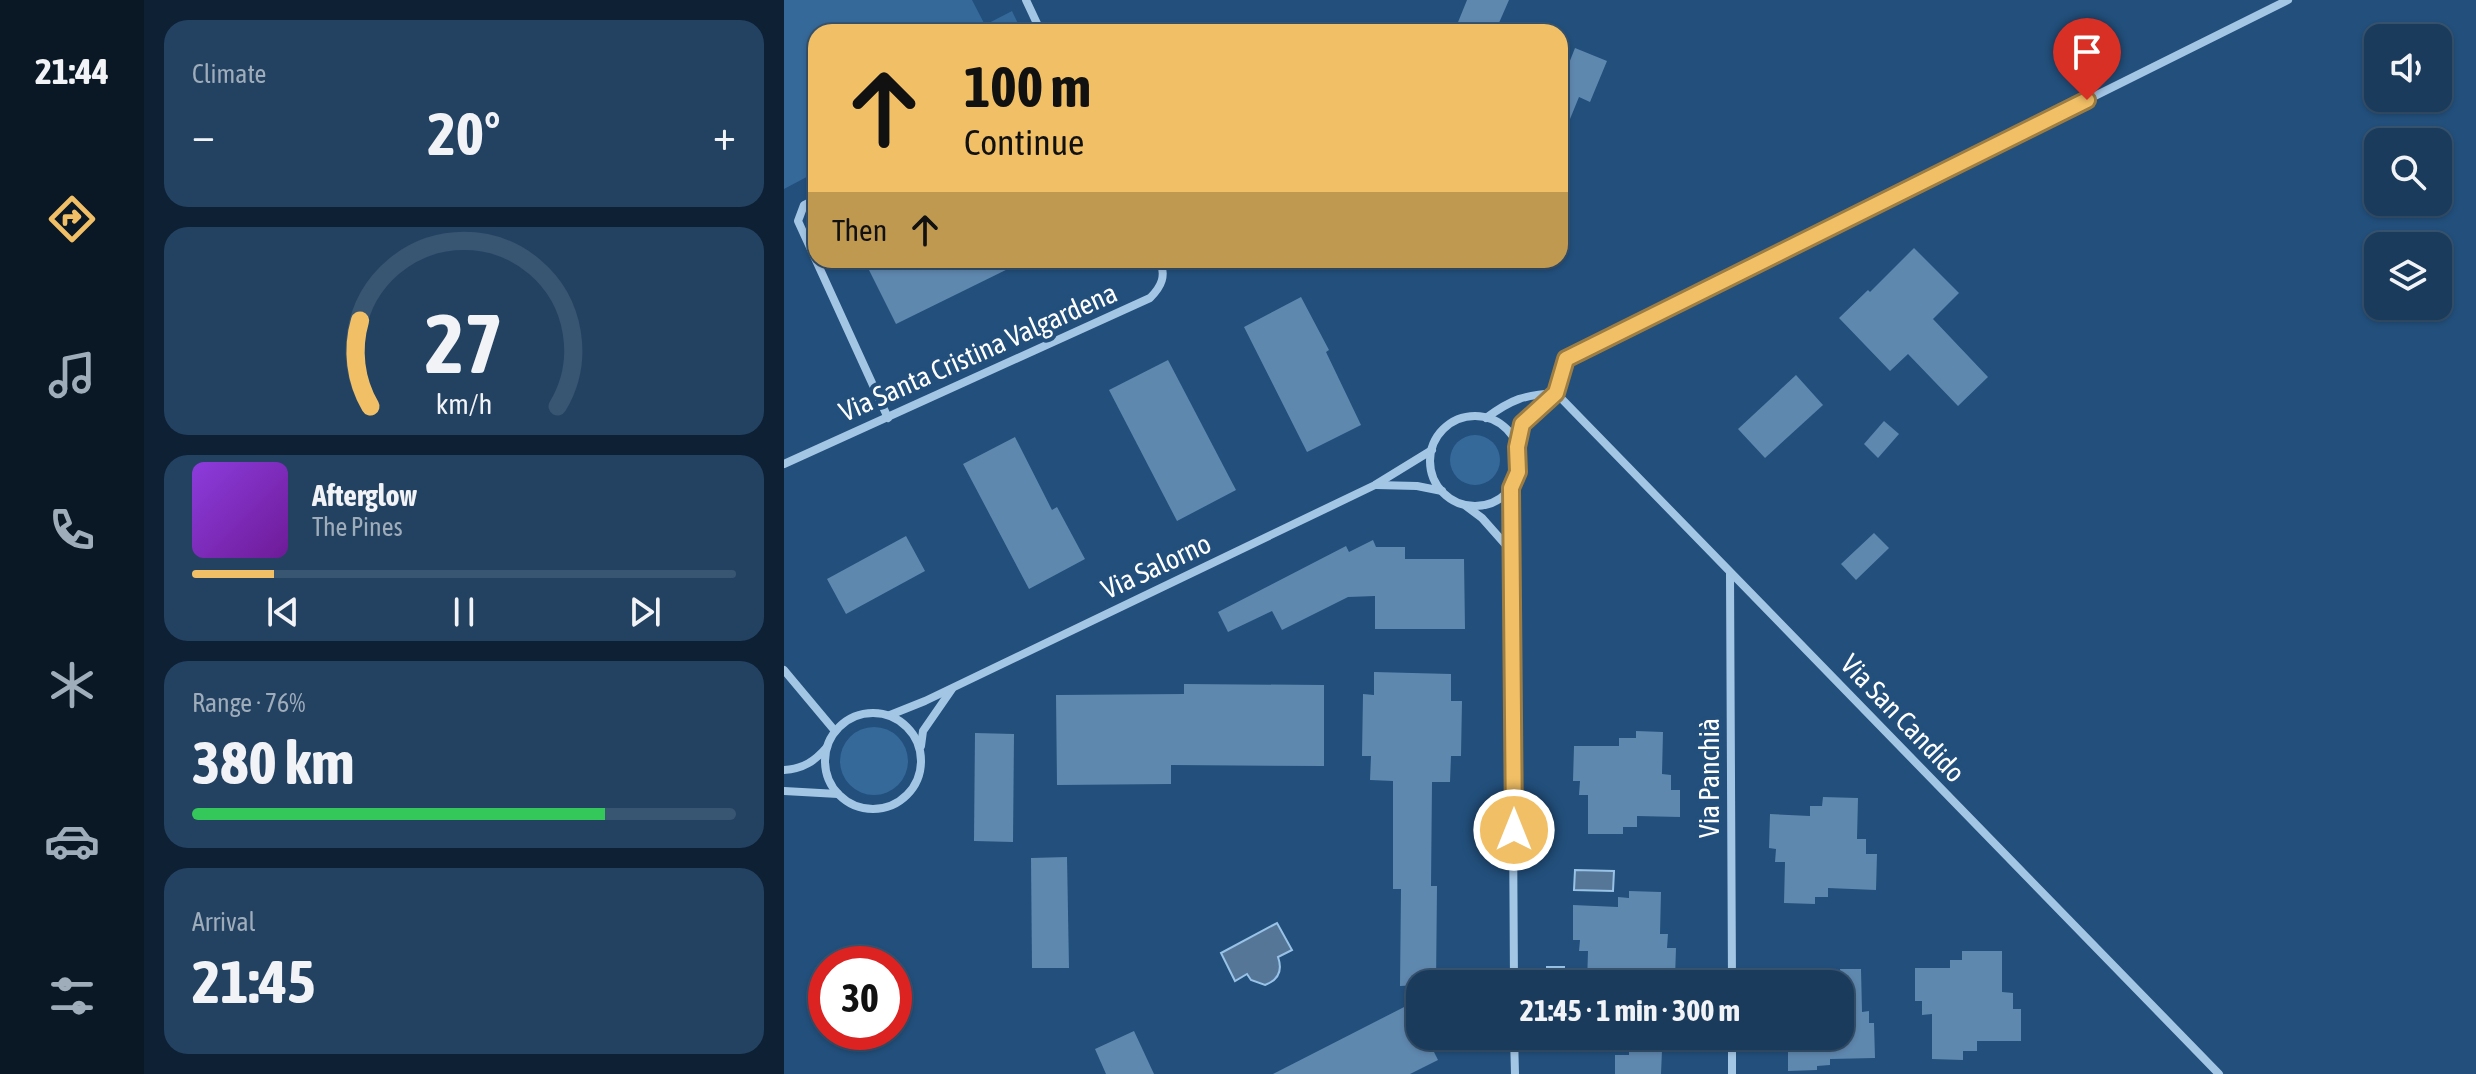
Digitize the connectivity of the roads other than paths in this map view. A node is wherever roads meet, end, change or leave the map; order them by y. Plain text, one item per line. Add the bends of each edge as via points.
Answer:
1 (1026, 0) edge
2 (2288, 0) edge
3 (1037, 24) edge
4 (808, 203) edge
5 (808, 243) edge
6 (819, 268) edge
7 (1162, 268) edge
8 (1556, 393) junction
9 (888, 418) junction
10 (1486, 418) junction
11 (1517, 447) junction
12 (1432, 450) junction
13 (784, 464) edge
14 (1375, 485) junction
15 (1511, 488) junction
16 (1442, 491) junction
17 (1464, 505) junction
18 (1513, 554) junction
19 (1730, 572) junction
20 (784, 670) edge
21 (955, 685) junction
22 (890, 715) junction
23 (835, 731) junction
24 (827, 746) junction
25 (920, 750) junction
26 (784, 770) edge
27 (784, 791) edge
28 (838, 794) junction
29 (1514, 970) edge
30 (1732, 970) edge
31 (1514, 1050) edge
32 (1732, 1050) edge
33 (1515, 1074) edge
34 (1732, 1074) edge
35 (2219, 1074) edge

1 - 3 street
2 - 8 street via 1566,359
4 - 5 street via 798,221
6 - 9 street
7 - 9 street, Via Santa Cristina Valgardena via 1162,283 1150,298
8 - 10 street via 1509,401
8 - 11 street via 1522,424
8 - 19 street, Via San Candido
9 - 13 street, Via Santa Cristina Valgardena
10 - 11 street via 1508,432
10 - 12 street via 1452,423
11 - 15 street via 1518,472
12 - 14 street, Via Salorno
12 - 16 street via 1431,467
14 - 16 street, Via Salorno
14 - 21 street, Via Salorno
15 - 17 street via 1490,504
15 - 18 street
16 - 17 street
17 - 18 street
18 - 29 street
19 - 30 street, Via Panchià
19 - 35 street, Via San Candido
20 - 23 street
21 - 22 street, Via Salorno
21 - 25 street, Via Salorno via 923,731
22 - 23 street via 860,714
22 - 25 street via 909,729
23 - 24 street
24 - 26 street via 814,761
24 - 28 street via 826,772
25 - 28 street via 917,780 897,803 867,809
27 - 28 street
31 - 33 street
32 - 34 street

